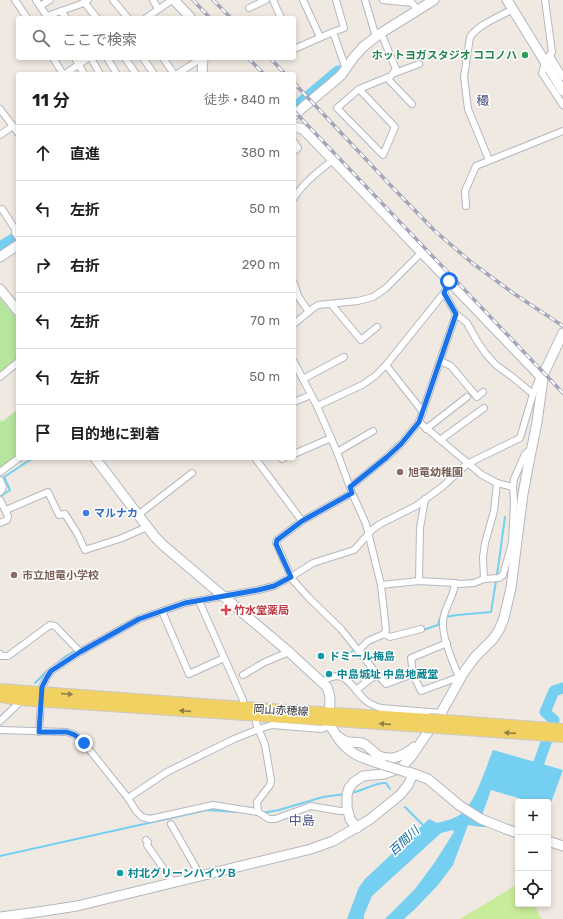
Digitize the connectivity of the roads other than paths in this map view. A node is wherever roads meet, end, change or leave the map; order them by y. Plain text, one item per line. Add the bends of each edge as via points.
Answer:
1 (15, 0) edge
2 (36, 0) edge
3 (50, 0) edge
4 (113, 0) edge
5 (153, 0) edge
6 (173, 0) edge
7 (266, 0) edge
8 (274, 0) edge
9 (303, 0) edge
10 (336, 0) edge
11 (365, 0) edge
12 (383, 0) edge
13 (434, 0) edge
14 (507, 0) edge
15 (545, 0) edge
16 (83, 2) edge
17 (40, 6) junction
18 (249, 8) dead end
19 (158, 9) junction
20 (513, 9) junction
21 (418, 10) junction
22 (61, 11) junction
23 (26, 16) edge
24 (46, 16) edge
25 (49, 16) edge
26 (65, 16) edge
27 (95, 16) edge
28 (126, 16) edge
29 (149, 16) edge
30 (189, 16) edge
31 (280, 16) edge
32 (333, 32) junction
33 (379, 35) junction
34 (320, 38) junction
35 (296, 47) edge
36 (547, 59) junction
37 (54, 60) edge
38 (76, 60) edge
39 (86, 60) edge
40 (90, 60) edge
41 (108, 60) edge
42 (126, 60) edge
43 (144, 60) edge
44 (164, 60) edge
45 (199, 60) edge
46 (202, 60) edge
47 (79, 64) junction
48 (419, 64) dead end
49 (346, 69) junction
50 (63, 72) edge
51 (67, 72) edge
52 (83, 72) edge
53 (99, 72) edge
54 (116, 72) edge
55 (135, 72) edge
56 (153, 72) edge
57 (173, 72) edge
58 (181, 72) edge
59 (202, 72) edge
60 (395, 73) junction
61 (563, 77) edge
62 (387, 78) junction
63 (359, 89) junction
64 (563, 91) edge
65 (412, 104) dead end
66 (563, 105) edge
67 (0, 109) edge
68 (296, 113) edge
69 (13, 126) junction
70 (296, 127) edge
71 (16, 130) edge
72 (563, 131) edge
73 (0, 136) edge
74 (333, 160) junction
75 (490, 160) junction
76 (296, 195) edge
77 (466, 206) dead end
78 (2, 209) dead end
79 (16, 232) edge
80 (16, 247) edge
81 (422, 253) junction
82 (0, 257) edge
83 (449, 281) junction
84 (0, 289) edge
85 (296, 290) edge
86 (444, 293) junction
87 (331, 304) junction
88 (16, 309) edge
89 (309, 312) junction
90 (456, 314) junction
91 (296, 322) edge
92 (377, 327) dead end
93 (563, 333) edge
94 (344, 357) dead end
95 (440, 361) junction
96 (16, 364) edge
97 (386, 365) junction
98 (296, 366) edge
99 (0, 377) edge
100 (541, 377) junction
101 (303, 379) junction
102 (483, 392) dead end
103 (533, 394) junction
104 (311, 395) junction
105 (467, 397) dead end
106 (296, 401) edge
107 (317, 406) junction
108 (484, 408) dead end
109 (423, 412) junction
110 (419, 422) junction
111 (426, 428) junction
112 (373, 431) dead end
113 (331, 438) junction
114 (440, 440) junction
115 (531, 449) junction
116 (337, 452) junction
117 (296, 453) edge
118 (16, 460) edge
119 (97, 460) edge
120 (256, 460) edge
121 (467, 464) junction
122 (0, 472) edge
123 (192, 473) dead end
124 (0, 480) edge
125 (497, 483) junction
126 (513, 487) junction
127 (351, 490) junction
128 (0, 492) edge
129 (425, 499) junction
130 (0, 500) edge
131 (6, 510) junction
132 (138, 515) junction
133 (302, 521) junction
134 (0, 523) edge
135 (148, 527) junction
136 (369, 533) junction
137 (515, 543) junction
138 (291, 577) junction
139 (484, 579) junction
140 (419, 581) junction
141 (455, 583) junction
142 (381, 585) junction
143 (224, 597) junction
144 (199, 601) junction
145 (162, 611) junction
146 (421, 630) dead end
147 (384, 634) junction
148 (447, 643) junction
149 (359, 650) junction
150 (80, 652) junction
151 (289, 652) junction
152 (0, 654) edge
153 (224, 658) junction
154 (377, 674) junction
155 (413, 674) junction
156 (243, 675) dead end
157 (459, 678) junction
158 (322, 682) junction
159 (0, 689) edge
160 (356, 690) junction
161 (41, 696) junction
162 (0, 697) edge
163 (17, 705) dead end
164 (243, 707) junction
165 (257, 716) junction
166 (441, 720) junction
167 (0, 721) edge
168 (331, 723) junction
169 (464, 726) junction
170 (259, 729) junction
171 (563, 729) edge
172 (0, 730) edge
173 (39, 732) junction
174 (563, 737) edge
175 (423, 738) junction
176 (409, 773) junction
177 (128, 798) junction
178 (347, 809) junction
179 (258, 812) junction
180 (171, 824) dead end
181 (357, 828) junction
182 (515, 832) edge
183 (146, 840) dead end
184 (551, 842) edge
185 (563, 846) edge
186 (200, 876) junction
187 (173, 882) junction
188 (0, 917) edge

1 - 23 street
2 - 17 street
3 - 17 street
4 - 28 street
5 - 19 street
6 - 19 street
6 - 30 street
7 - 18 street
8 - 31 street
9 - 34 street
10 - 32 street via 344,28
11 - 33 street
12 - 21 street via 412,3
13 - 21 street
14 - 20 street
15 - 36 street via 552,52
16 - 22 street
16 - 27 street
17 - 24 street
19 - 29 street
20 - 36 street
20 - 75 street via 473,32 470,37 464,77 468,109
21 - 33 street
22 - 25 street
22 - 26 street
32 - 34 street
32 - 49 street
33 - 49 street via 364,46
33 - 60 street via 396,69
34 - 35 street
36 - 61 street
36 - 64 street
36 - 66 street via 542,72
37 - 50 street
38 - 47 street
39 - 47 street
40 - 53 street
41 - 54 street
42 - 55 street
43 - 56 street
44 - 57 street
45 - 58 street
46 - 59 street
47 - 51 street
47 - 52 street
48 - 60 street
49 - 68 street
60 - 62 street
62 - 63 street
62 - 65 street
63 - 63 street via 337,108 383,155 395,128
67 - 69 street
69 - 71 street
69 - 73 street
70 - 74 street via 303,129
72 - 75 street
74 - 76 street
74 - 81 street
75 - 77 street via 476,166 465,191
78 - 79 street
80 - 82 street
81 - 83 street
81 - 87 street via 373,297
83 - 86 street
83 - 100 street
84 - 88 street
85 - 89 street
86 - 90 street
86 - 97 street
87 - 89 street via 318,306
87 - 92 street via 362,340
89 - 91 street
90 - 95 street
90 - 103 street via 467,323 496,365
93 - 100 street
94 - 101 street
95 - 102 street via 450,366 477,397
95 - 109 street
96 - 99 street
97 - 107 street via 362,385
97 - 109 street
98 - 101 street
100 - 103 street
100 - 115 street via 537,422
101 - 104 street
103 - 121 street via 520,438
104 - 106 street
104 - 107 street
105 - 111 street
107 - 113 street
108 - 114 street
109 - 110 street
110 - 111 street
110 - 127 street via 401,444
111 - 114 street
112 - 116 street
113 - 116 street
113 - 117 street
114 - 121 street
115 - 126 street via 525,454
115 - 137 street
116 - 127 street
118 - 122 street
119 - 132 street
120 - 133 street
121 - 125 street
121 - 129 street
123 - 132 street
124 - 128 street via 3,487
125 - 126 street
125 - 139 street via 494,511 483,557
126 - 137 street
127 - 133 street
127 - 136 street
129 - 136 street
129 - 140 street via 420,528
130 - 131 street
131 - 134 street via 7,520
131 - 135 street via 48,492 59,515 65,514 85,550
132 - 135 street
133 - 138 street via 277,540 276,544
135 - 143 street via 164,546
136 - 138 street via 354,550 313,563
136 - 142 street
137 - 139 street via 503,575
137 - 157 street via 511,588 504,618 493,639
138 - 143 street via 274,586
138 - 149 street
139 - 141 street via 474,583
140 - 141 street
140 - 142 street
141 - 148 street via 443,622
142 - 147 street via 386,630
143 - 144 street
143 - 151 street
144 - 145 street
144 - 153 street
145 - 150 street via 139,619
145 - 153 street via 189,674
146 - 147 street via 390,637
147 - 149 street via 368,641
148 - 155 street via 411,658
148 - 157 street
149 - 154 street
150 - 152 street via 50,624 8,656
150 - 161 street via 51,671 44,683
151 - 156 street
151 - 158 street
153 - 164 street via 243,700
154 - 155 street via 386,684
154 - 160 street
155 - 157 street via 421,691
157 - 166 street
158 - 160 street via 337,675 343,677
158 - 168 street via 330,694
159 - 161 main road, 岡山赤穂線
160 - 166 street via 375,706
161 - 162 main road, 岡山赤穂線
161 -> 164 main road, 岡山赤穂線
165 -> 161 main road, 岡山赤穂線
161 - 173 street
163 - 167 street
164 - 168 main road, 岡山赤穂線
165 - 168 main road, 岡山赤穂線
165 - 170 street
166 - 168 main road, 岡山赤穂線, bridge via 426,723
166 - 169 main road, 岡山赤穂線
166 - 175 street
168 - 170 street via 321,728 272,725
168 - 175 street via 344,741 363,743 377,755 390,758 397,758 409,752
168 - 176 street, bridge via 341,744 350,752
169 - 171 main road, 岡山赤穂線
174 -> 169 main road, 岡山赤穂線
170 - 177 street via 167,772
170 - 179 street via 272,780 257,802
172 - 173 street
173 - 177 street via 67,732 75,735
175 - 178 street via 401,768 384,774 363,776 354,782 347,795
176 - 181 street via 408,785 400,795
176 - 182 street via 428,779 475,815
177 - 179 street via 142,817 150,819 213,805
178 - 179 street via 340,811 311,806 275,819 269,819
178 - 181 street via 350,819
180 - 186 street
181 - 186 street via 311,849
183 - 187 street
184 - 185 street
186 - 187 street
187 - 188 street via 77,906

